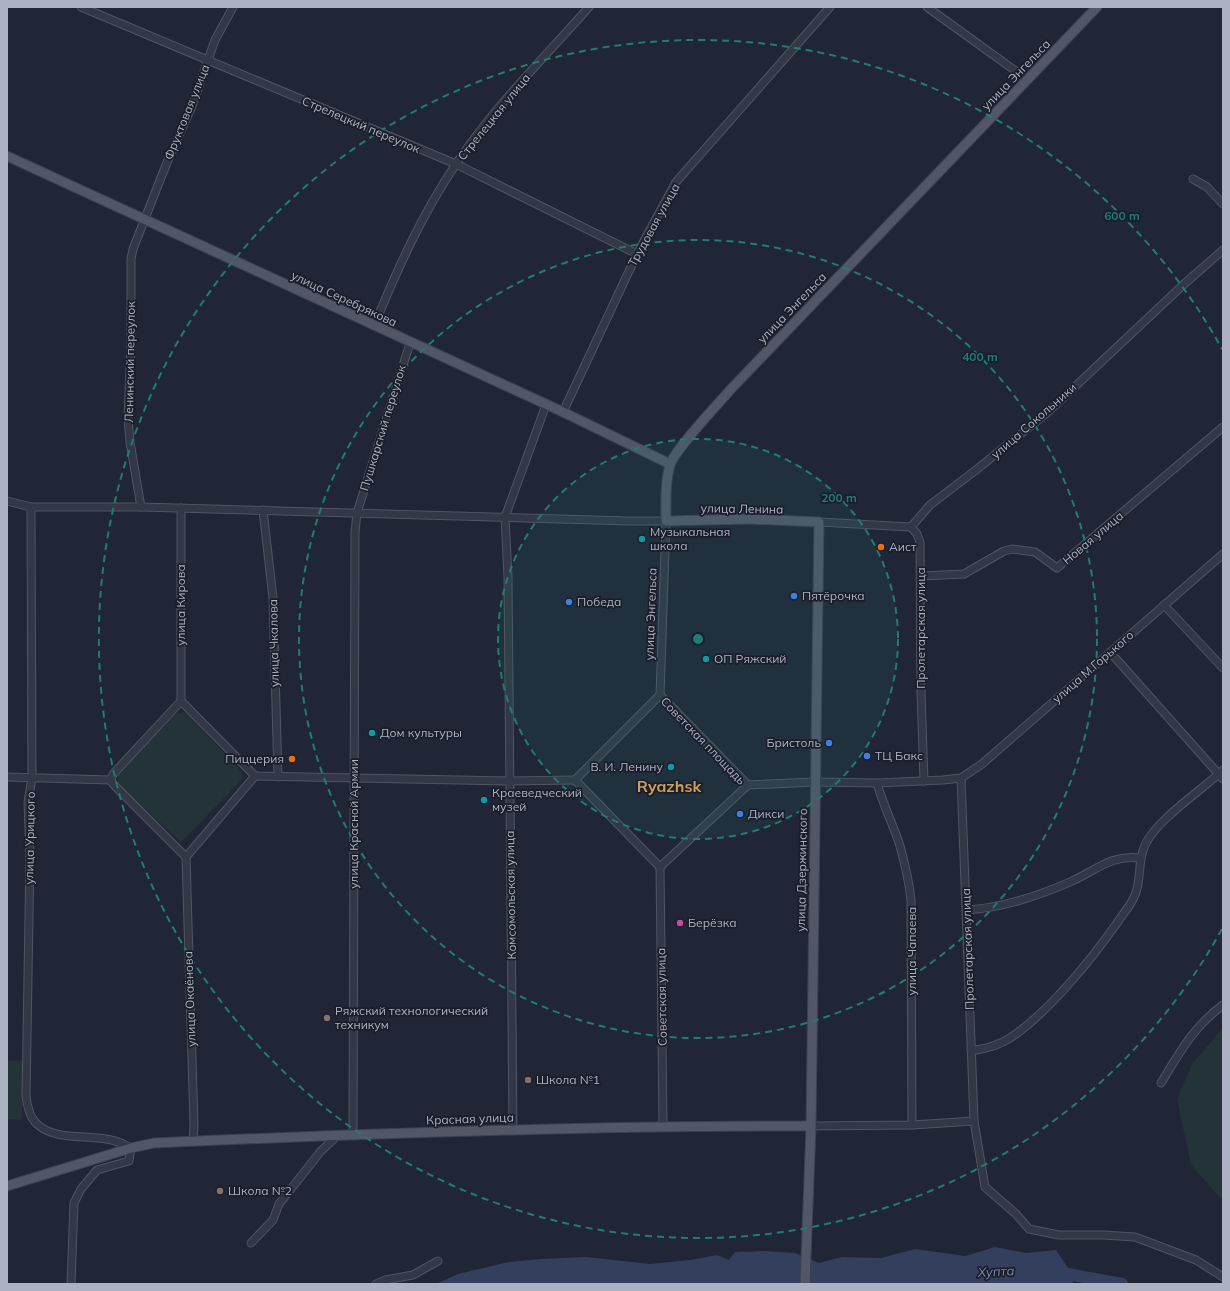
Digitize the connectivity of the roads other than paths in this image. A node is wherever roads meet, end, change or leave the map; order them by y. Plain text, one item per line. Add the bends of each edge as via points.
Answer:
1 (81, 7) edge
2 (233, 7) edge
3 (589, 7) edge
4 (830, 7) edge
5 (927, 7) edge
6 (1097, 7) edge
7 (208, 61) junction
8 (1028, 80) junction
9 (7, 156) edge
10 (456, 164) junction
11 (1193, 179) dead end
12 (1223, 204) edge
13 (145, 220) junction
14 (1223, 250) edge
15 (636, 254) junction
16 (374, 326) junction
17 (410, 343) junction
18 (546, 405) junction
19 (563, 412) junction
20 (1223, 427) edge
21 (670, 464) junction
22 (7, 501) edge
23 (31, 506) junction
24 (142, 507) junction
25 (181, 508) junction
26 (263, 510) junction
27 (358, 513) junction
28 (504, 517) junction
29 (666, 521) junction
30 (819, 522) junction
31 (911, 527) junction
32 (1220, 556) edge
33 (1223, 565) edge
34 (921, 576) junction
35 (1164, 605) junction
36 (1110, 652) junction
37 (1223, 668) edge
38 (660, 695) junction
39 (181, 701) junction
40 (1222, 774) edge
41 (255, 776) junction
42 (278, 777) junction
43 (7, 778) edge
44 (32, 778) junction
45 (354, 778) junction
46 (961, 778) junction
47 (110, 780) junction
48 (575, 780) junction
49 (510, 781) junction
50 (924, 781) junction
51 (815, 782) junction
52 (877, 783) junction
53 (748, 785) junction
54 (186, 857) junction
55 (1140, 858) junction
56 (660, 867) junction
57 (967, 910) junction
58 (1223, 1005) edge
59 (970, 1051) junction
60 (1161, 1083) dead end
61 (974, 1121) junction
62 (912, 1125) junction
63 (663, 1126) junction
64 (811, 1126) junction
65 (513, 1130) junction
66 (338, 1135) junction
67 (353, 1135) junction
68 (193, 1142) junction
69 (132, 1148) junction
70 (7, 1186) edge
71 (252, 1243) dead end
72 (438, 1261) dead end
73 (1223, 1277) edge
74 (71, 1284) edge
75 (376, 1284) edge
76 (805, 1284) edge

1 - 7 street, Стрелецкий переулок
2 - 7 street, Фруктовая улица via 215,40
3 - 10 street, Стрелецкая улица via 484,126
4 - 15 street, Трудовая улица via 676,182
5 - 8 street
6 - 8 main road, улица Энгельса
7 - 10 street, Стрелецкий переулок
7 - 13 street, Фруктовая улица
8 - 21 main road, улица Энгельса via 732,388
9 - 13 main road, улица Серебрякова
10 - 15 street, Стрелецкий переулок
10 - 16 street, Стрелецкая улица via 393,278
11 - 12 street via 1207,187
13 - 16 main road, улица Серебрякова
13 - 24 street, Ленинский переулок via 131,259 128,420
14 - 31 street, улица Сокольники via 1048,412 930,505
15 - 19 street, Трудовая улица
16 - 17 main road, улица Серебрякова
17 - 18 main road, улица Серебрякова
17 - 27 street, Пушкарский переулок
18 - 19 main road, улица Серебрякова
18 - 28 street
19 - 21 main road, улица Серебрякова
20 - 34 street, Новая улица via 1057,568 1035,552 1012,549 964,574
21 - 29 main road, улица Энгельса via 666,485
22 - 23 street
23 - 24 street
23 - 44 street, улица Урицкого
24 - 25 street
25 - 26 street
25 - 39 street, улица Кирова
26 - 27 street
26 - 42 street, улица Чкалова via 273,598
27 - 28 street
27 - 45 street, улица Красной Армии via 355,532
28 - 29 street
28 - 49 street, Комсомольская улица via 508,577
29 - 30 main road, улица Ленина via 749,519
29 - 38 street, улица Энгельса
30 - 31 street
30 - 51 main road, улица Дзержинского
31 - 34 street, Пролетарская улица via 920,542
32 - 33 street
32 - 35 street, улица М.Горького
34 - 50 street, Пролетарская улица
35 - 36 street, улица М.Горького
35 - 37 street
36 - 40 street
36 - 46 street, улица М.Горького via 982,764
38 - 48 street, Советская площадь
38 - 53 street, Советская площадь
39 - 41 street
39 - 47 street
40 - 55 street via 1158,827 1146,843
41 - 42 street
41 - 54 street
42 - 45 street
43 - 44 street
44 - 47 street
44 - 69 street, улица Урицкого via 28,802 28,1110 41,1127 54,1133 114,1140
45 - 49 street
45 - 67 street, улица Красной Армии
46 - 50 street
46 - 57 street, Пролетарская улица
47 - 54 street
48 - 49 street
48 - 56 street
49 - 65 street, Комсомольская улица
50 - 52 street
51 - 52 street
51 - 53 street
51 - 64 main road, улица Дзержинского
52 - 62 street, улица Чапаева via 900,845 911,900
53 - 56 street, Советская площадь
54 - 68 street, улица Окаёнова
55 - 57 street via 1127,856 1108,862 1045,892 985,909
55 - 59 street via 1139,886 1135,897 1094,955 1018,1033 987,1049
56 - 63 street, Советская улица
57 - 59 street, Пролетарская улица
58 - 60 street via 1189,1037
59 - 61 street, Пролетарская улица
61 - 62 street
61 - 73 street, Пролетарская улица via 986,1187 1029,1229 1059,1235 1135,1237 1196,1260
62 - 64 street
63 - 64 main road, Красная улица
63 - 65 main road, Красная улица
64 - 76 main road, улица Дзержинского
65 - 67 main road, Красная улица
66 - 67 main road, Красная улица
66 - 68 main road, Красная улица
66 - 71 street via 321,1151 279,1204 274,1220
68 - 69 main road, Красная улица via 154,1143
69 - 70 main road, Красная улица
69 - 74 street via 129,1161 97,1170 81,1189 74,1203
72 - 75 street via 413,1275

